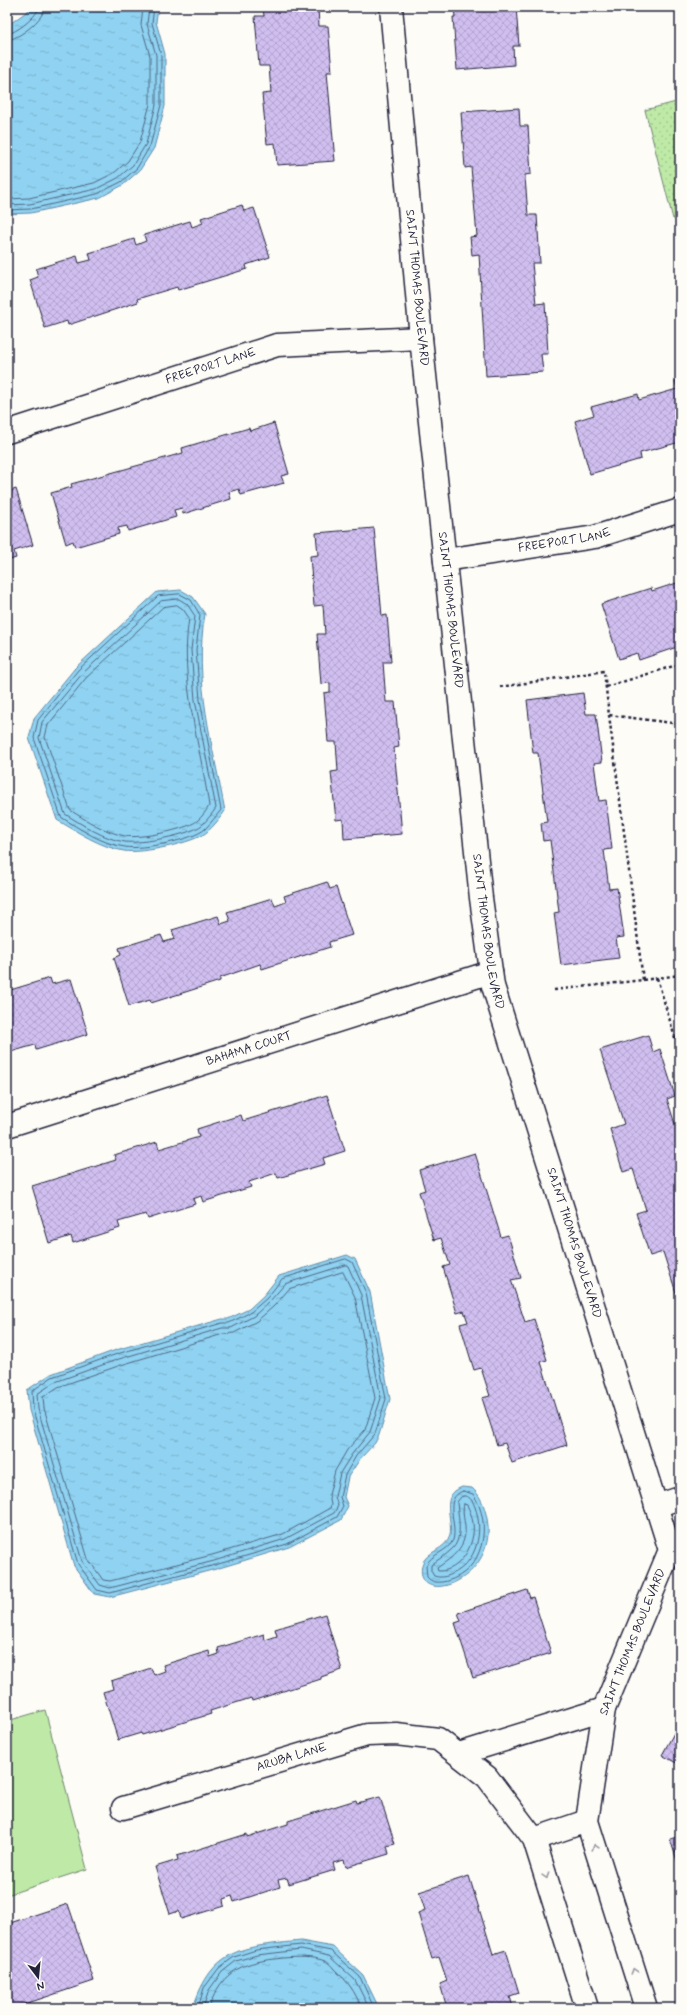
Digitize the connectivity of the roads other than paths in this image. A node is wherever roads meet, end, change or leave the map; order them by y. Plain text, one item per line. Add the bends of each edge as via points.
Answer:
1 (391, 7) edge
2 (421, 338) junction
3 (7, 432) edge
4 (680, 510) edge
5 (445, 560) junction
6 (491, 972) junction
7 (7, 1126) edge
8 (680, 1498) edge
9 (656, 1506) junction
10 (604, 1709) junction
11 (459, 1754) junction
12 (123, 1808) dead end
13 (587, 1821) junction
14 (534, 1839) junction
15 (588, 2008) edge
16 (646, 2008) edge

1 - 2 street, SAINT THOMAS BOULEVARD
2 - 3 street, FREEPORT LANE via 277,345
2 - 5 street, SAINT THOMAS BOULEVARD
4 - 5 street, FREEPORT LANE via 595,537
5 - 6 street, SAINT THOMAS BOULEVARD
6 - 7 street, BAHAMA COURT
6 - 9 street, SAINT THOMAS BOULEVARD via 495,994
8 - 9 street
9 - 10 street, SAINT THOMAS BOULEVARD via 670,1550
10 - 11 street
10 - 13 street, SAINT THOMAS BOULEVARD
11 - 12 street, ARUBA LANE via 438,1739 396,1734 368,1735
11 - 14 street, ARUBA LANE via 487,1777
13 - 14 street
16 -> 13 street, SAINT THOMAS BOULEVARD
14 -> 15 street

